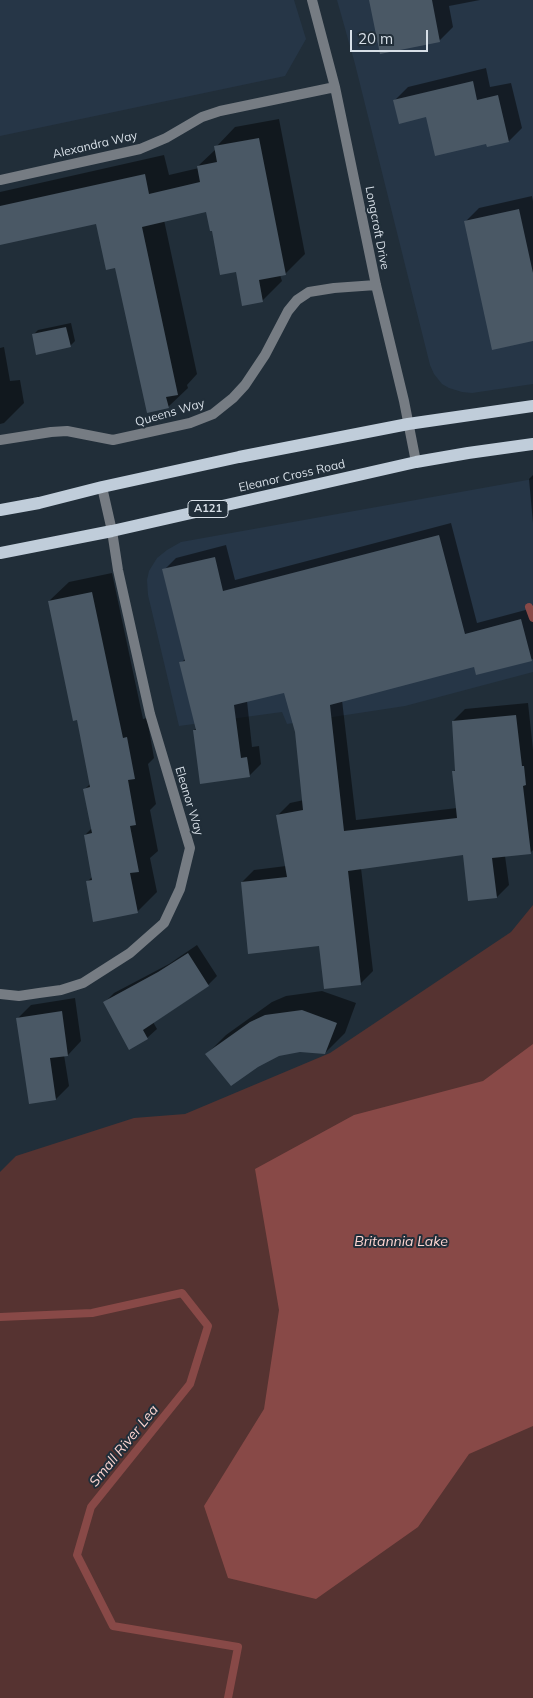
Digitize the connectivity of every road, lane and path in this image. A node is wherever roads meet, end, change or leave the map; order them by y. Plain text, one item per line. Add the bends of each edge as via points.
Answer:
1 (312, 0) edge
2 (335, 87) junction
3 (0, 180) edge
4 (376, 285) junction
5 (533, 406) edge
6 (408, 424) junction
7 (0, 440) edge
8 (533, 444) edge
9 (416, 462) junction
10 (102, 487) junction
11 (0, 510) edge
12 (112, 531) junction
13 (0, 553) edge
14 (0, 994) edge

1 - 2 street, Longcroft Drive
2 - 3 street, Alexandra Way via 220,111 140,149
2 - 4 street, Longcroft Drive
4 - 6 street, Longcroft Drive
4 - 7 street, Queens Way via 309,292 298,300 288,310 245,385 213,414 190,423 113,440 67,431
5 - 6 main road
6 - 9 street, Longcroft Drive
6 - 10 main road
8 - 9 main road, Eleanor Cross Road / A121
9 - 12 main road, Eleanor Cross Road / A121
10 - 11 main road
10 - 12 street, Eleanor Way
12 - 13 main road, Eleanor Cross Road / A121
12 - 14 street, Eleanor Way via 150,714 190,848 180,888 164,923 130,953 83,983 61,990 19,996

